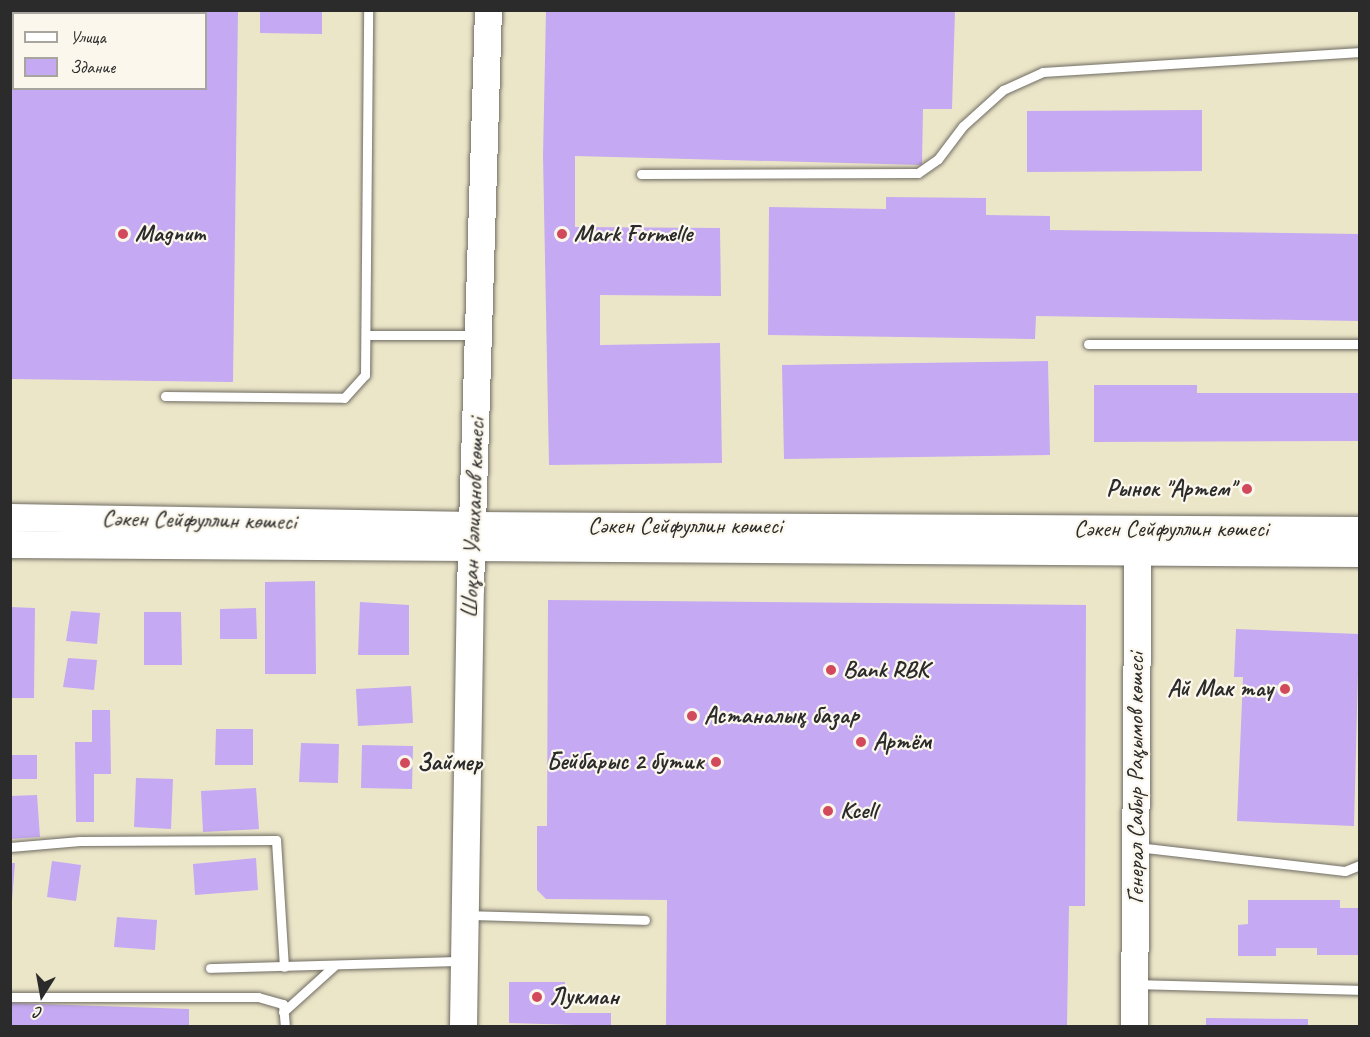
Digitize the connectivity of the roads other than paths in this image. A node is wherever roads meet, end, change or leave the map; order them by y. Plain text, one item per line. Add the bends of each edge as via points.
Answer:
1 (368, 10) edge
2 (488, 10) edge
3 (1359, 52) edge
4 (641, 174) dead end
5 (366, 335) junction
6 (478, 335) junction
7 (1088, 344) dead end
8 (1359, 344) edge
9 (165, 396) dead end
10 (10, 517) edge
11 (1359, 530) edge
12 (467, 541) junction
13 (1137, 541) junction
14 (10, 544) edge
15 (1359, 553) edge
16 (10, 847) edge
17 (1137, 847) junction
18 (1359, 865) edge
19 (465, 914) junction
20 (645, 920) dead end
21 (464, 961) junction
22 (335, 965) junction
23 (284, 967) junction
24 (210, 968) dead end
25 (1135, 984) junction
26 (1359, 990) edge
27 (10, 997) edge
28 (284, 1012) junction
29 (285, 1026) edge
30 (463, 1026) edge
31 (1134, 1026) edge

1 - 5 lane
2 - 6 main road, Шоқан Уәлиханов көшесі
3 - 4 lane via 1043,72 1003,90 963,126 938,159 918,174
5 - 6 lane
5 - 9 lane via 365,375 344,398
6 - 12 main road, Шоқан Уәлиханов көшесі
7 - 8 lane
10 - 12 main road, Сәкен Сейфуллин көшесі
11 - 13 main road, Сәкен Сейфуллин көшесі
12 - 13 main road, Сәкен Сейфуллин көшесі
12 - 14 main road, Сәкен Сейфуллин көшесі
12 - 19 main road, Шоқан Уәлиханов көшесі
13 - 15 main road, Сәкен Сейфуллин көшесі
13 - 17 main road, Генерал Сабыр Рақымов көшесі
16 - 23 lane via 80,841 276,840
17 - 18 lane via 1345,871
17 - 25 main road, Генерал Сабыр Рақымов көшесі
19 - 20 lane
19 - 21 main road, Шоқан Уәлиханов көшесі
21 - 22 lane
21 - 30 main road, Шоқан Уәлиханов көшесі
22 - 23 lane
22 - 28 lane
23 - 24 lane
25 - 26 lane
25 - 31 main road, Генерал Сабыр Рақымов көшесі
27 - 28 lane via 258,997 283,1004
28 - 29 lane

